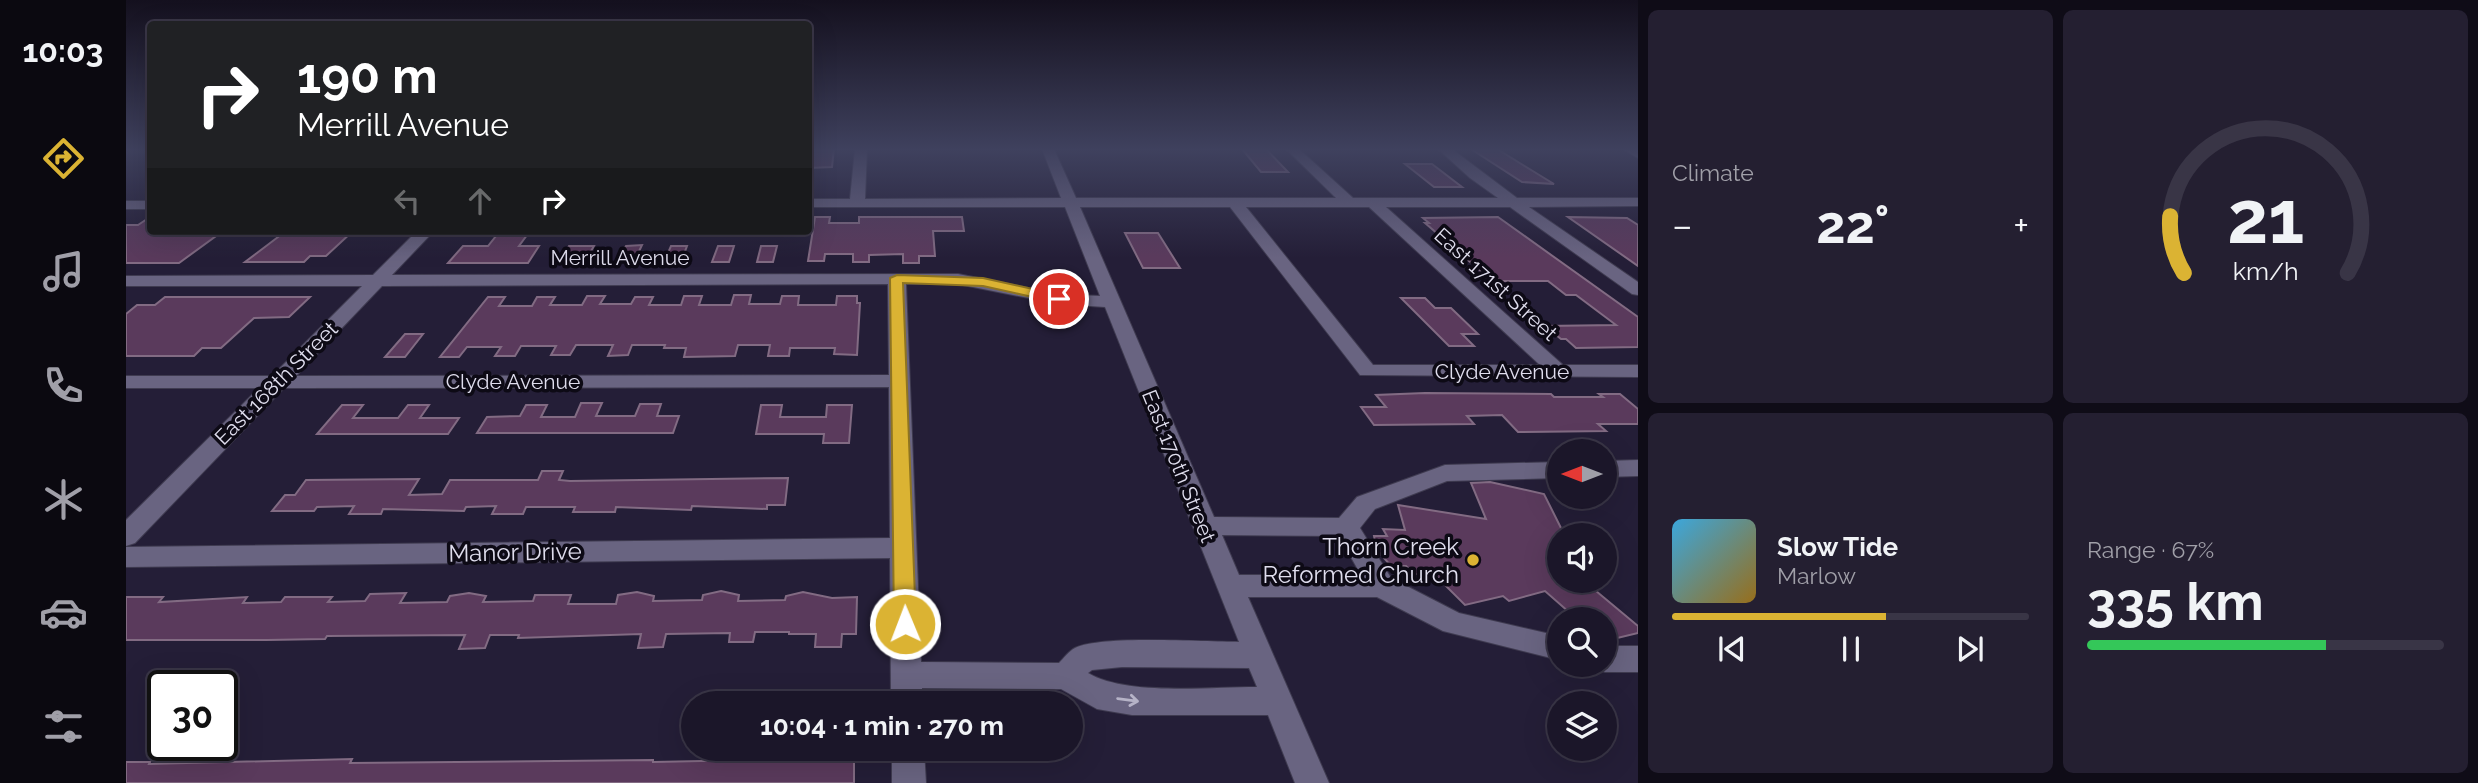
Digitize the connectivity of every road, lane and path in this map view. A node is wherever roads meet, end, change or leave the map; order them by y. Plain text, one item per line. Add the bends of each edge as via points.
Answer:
1 (858, 186) edge
2 (1063, 186) edge
3 (1331, 186) edge
4 (1490, 186) edge
5 (857, 202) junction
6 (1070, 202) junction
7 (1349, 202) junction
8 (1373, 202) junction
9 (1513, 202) junction
10 (1638, 202) edge
11 (812, 203) edge
12 (1235, 203) junction
13 (126, 205) edge
14 (147, 205) edge
15 (422, 235) edge
16 (897, 278) junction
17 (126, 281) edge
18 (377, 281) junction
19 (1638, 290) edge
20 (1112, 302) junction
21 (1558, 371) junction
22 (1638, 371) edge
23 (899, 381) junction
24 (126, 382) edge
25 (277, 382) junction
26 (1638, 468) edge
27 (1617, 469) edge
28 (1547, 470) edge
29 (1204, 526) junction
30 (1346, 527) junction
31 (126, 536) edge
32 (903, 548) junction
33 (126, 557) edge
34 (1229, 586) junction
35 (1381, 586) junction
36 (1547, 645) edge
37 (1258, 655) junction
38 (1617, 659) edge
39 (1638, 659) edge
40 (1066, 676) junction
41 (907, 689) edge
42 (1278, 701) junction
43 (908, 761) edge
44 (909, 783) edge
45 (1312, 783) edge

1 - 5 street
2 - 6 street, East 170th Street
3 - 7 street
4 - 9 street
5 - 6 street
5 - 11 street
6 - 12 street
6 - 20 street, East 170th Street
7 - 8 street
7 - 12 street
8 - 9 street
8 - 21 street, East 171st Street
9 - 10 street
9 - 19 street
12 - 21 street, Clyde Avenue via 1367,371
13 - 14 street
15 - 18 street, East 168th Street
16 - 18 street, Merrill Avenue
16 - 20 street, Merrill Avenue via 958,279 1059,299
16 - 23 street
17 - 18 street, Merrill Avenue
18 - 25 street, East 168th Street
20 - 29 street, East 170th Street
21 - 22 street, Clyde Avenue
23 - 25 street, Clyde Avenue
23 - 32 street
24 - 25 street, Clyde Avenue
25 - 31 street, East 168th Street
26 - 27 street
28 - 30 street via 1445,473 1366,503
29 - 30 street
29 - 34 street, East 170th Street
30 - 35 street
32 - 33 street, Manor Drive
32 - 41 street
34 - 35 street
34 - 37 street, East 170th Street
35 - 36 street via 1453,623
37 - 40 street via 1084,658
37 - 42 street, East 170th Street
38 - 39 street
40 - 41 street
40 -> 42 street via 1097,695 1132,701
42 - 45 street, East 170th Street
43 - 44 street

